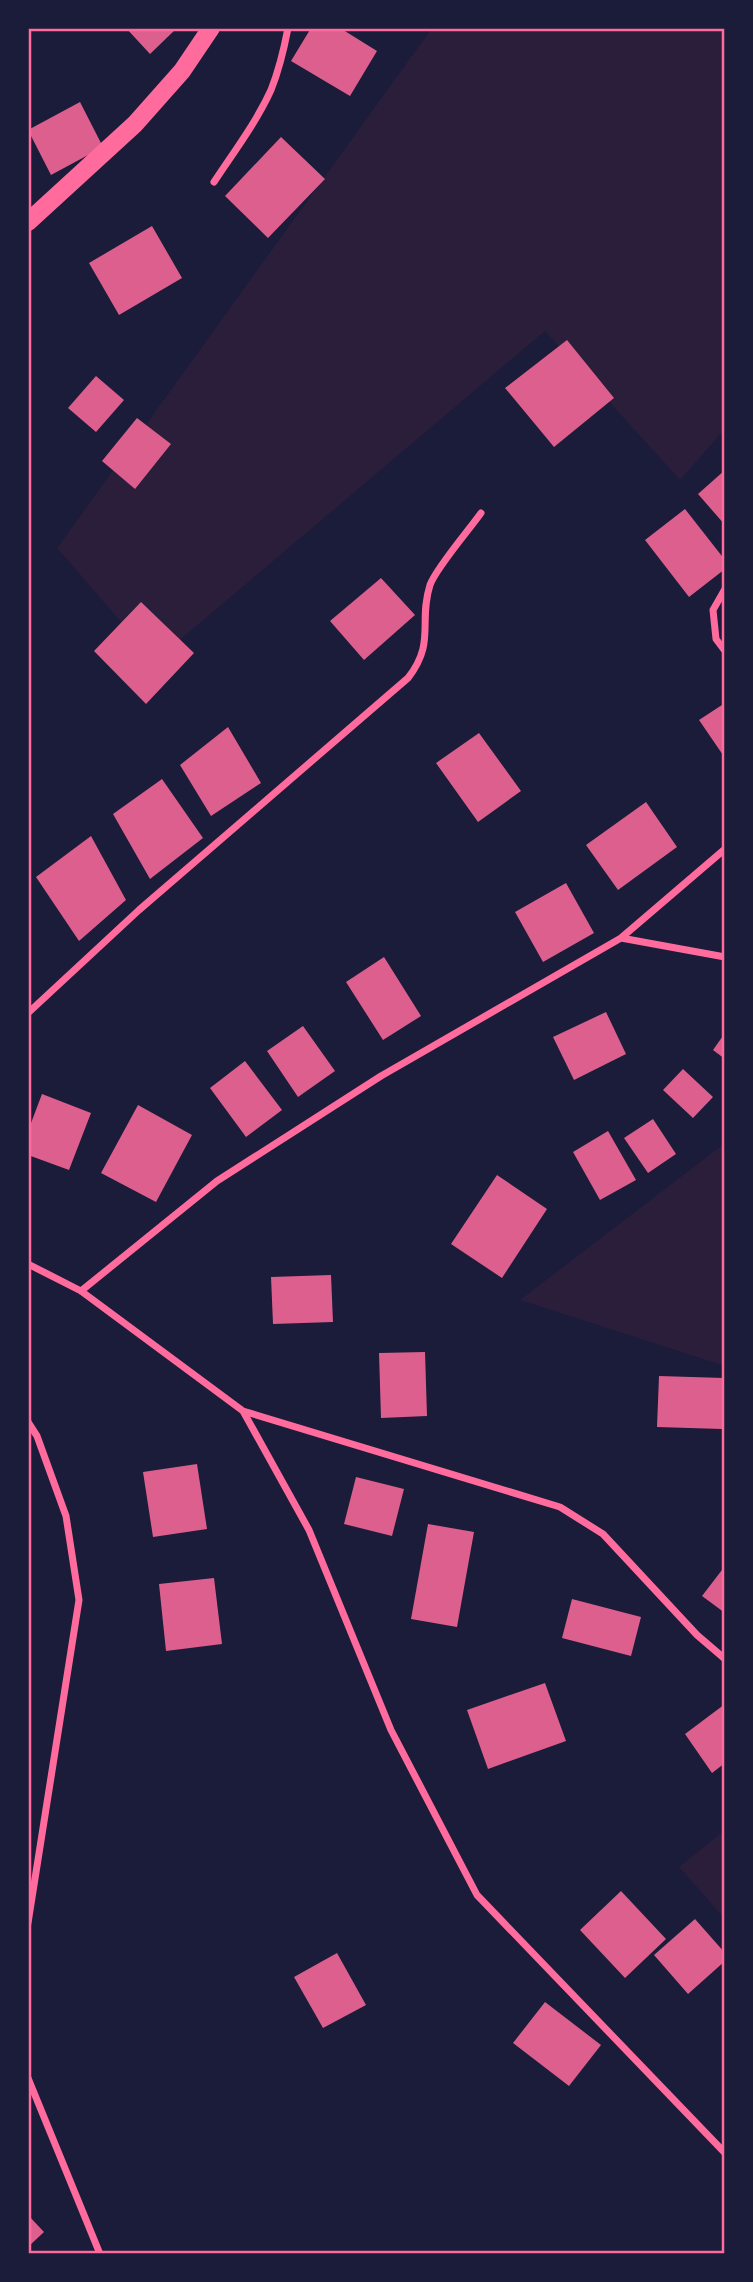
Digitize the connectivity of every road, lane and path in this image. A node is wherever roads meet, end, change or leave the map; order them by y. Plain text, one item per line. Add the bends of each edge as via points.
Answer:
1 (211, 28) edge
2 (288, 28) edge
3 (214, 183) dead end
4 (28, 222) edge
5 (481, 513) dead end
6 (725, 589) edge
7 (725, 651) edge
8 (725, 849) edge
9 (621, 938) junction
10 (725, 957) edge
11 (28, 1013) edge
12 (28, 1265) edge
13 (81, 1291) junction
14 (243, 1411) junction
15 (28, 1422) edge
16 (725, 1659) edge
17 (28, 1923) edge
18 (28, 2078) edge
19 (725, 2153) edge
20 (100, 2254) edge

1 - 4 main road via 182,71 135,124
2 - 3 street via 270,91
5 - 11 street via 431,582 424,608 424,652 408,678 139,910
6 - 7 street via 713,610 716,639
8 - 9 street
9 - 10 street
9 - 13 street via 380,1076 217,1181
12 - 13 street
13 - 14 street
14 - 16 street via 560,1507 603,1534
14 - 19 street via 310,1530 391,1730 477,1895
15 - 17 street via 66,1516 79,1600
18 - 20 street

